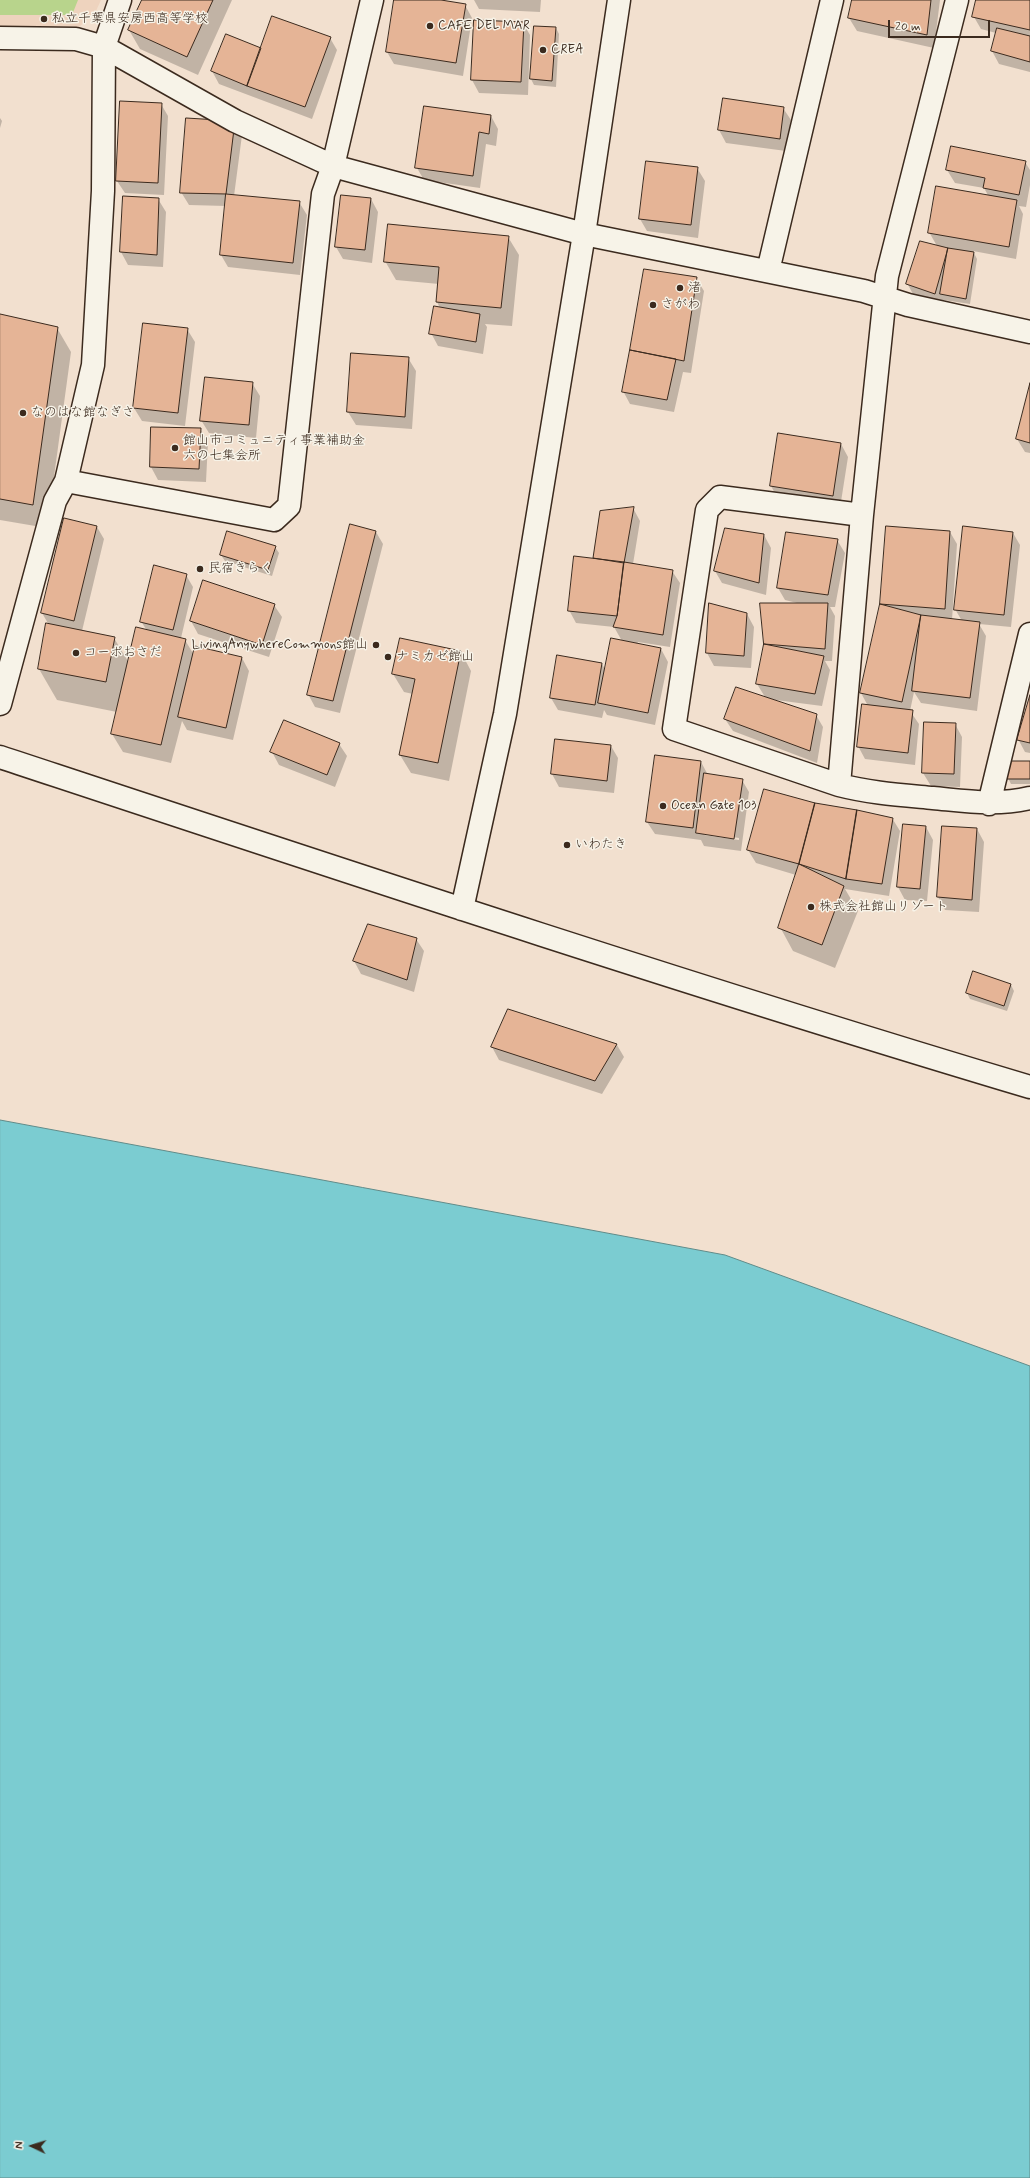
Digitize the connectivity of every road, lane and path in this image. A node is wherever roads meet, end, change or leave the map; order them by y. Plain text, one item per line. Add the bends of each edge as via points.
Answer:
1 (120, 0) edge
2 (372, 0) edge
3 (619, 0) edge
4 (832, 0) edge
5 (957, 0) edge
6 (0, 38) edge
7 (104, 47) junction
8 (332, 166) junction
9 (584, 234) junction
10 (768, 271) junction
11 (884, 298) junction
12 (1030, 332) edge
13 (66, 481) junction
14 (862, 515) junction
15 (1030, 634) edge
16 (0, 704) edge
17 (0, 757) edge
18 (839, 785) junction
19 (1030, 798) edge
20 (989, 804) junction
21 (462, 909) junction
22 (1030, 1087) edge

1 - 7 street
2 - 8 street
3 - 9 street
4 - 10 street
5 - 11 street via 887,276
6 - 7 street via 76,39
7 - 8 street via 235,121
7 - 13 street via 103,191 93,365
8 - 9 street
8 - 13 street via 323,194 289,506 274,520
9 - 10 street
9 - 21 street via 505,714
10 - 11 street via 864,291
11 - 12 street
11 - 14 street
13 - 16 street via 55,501
14 - 18 street
14 - 18 street via 720,497 708,510 674,729
15 - 20 street
17 - 21 street
18 - 20 street via 866,792
19 - 20 street via 1011,803
21 - 22 street via 842,1031

